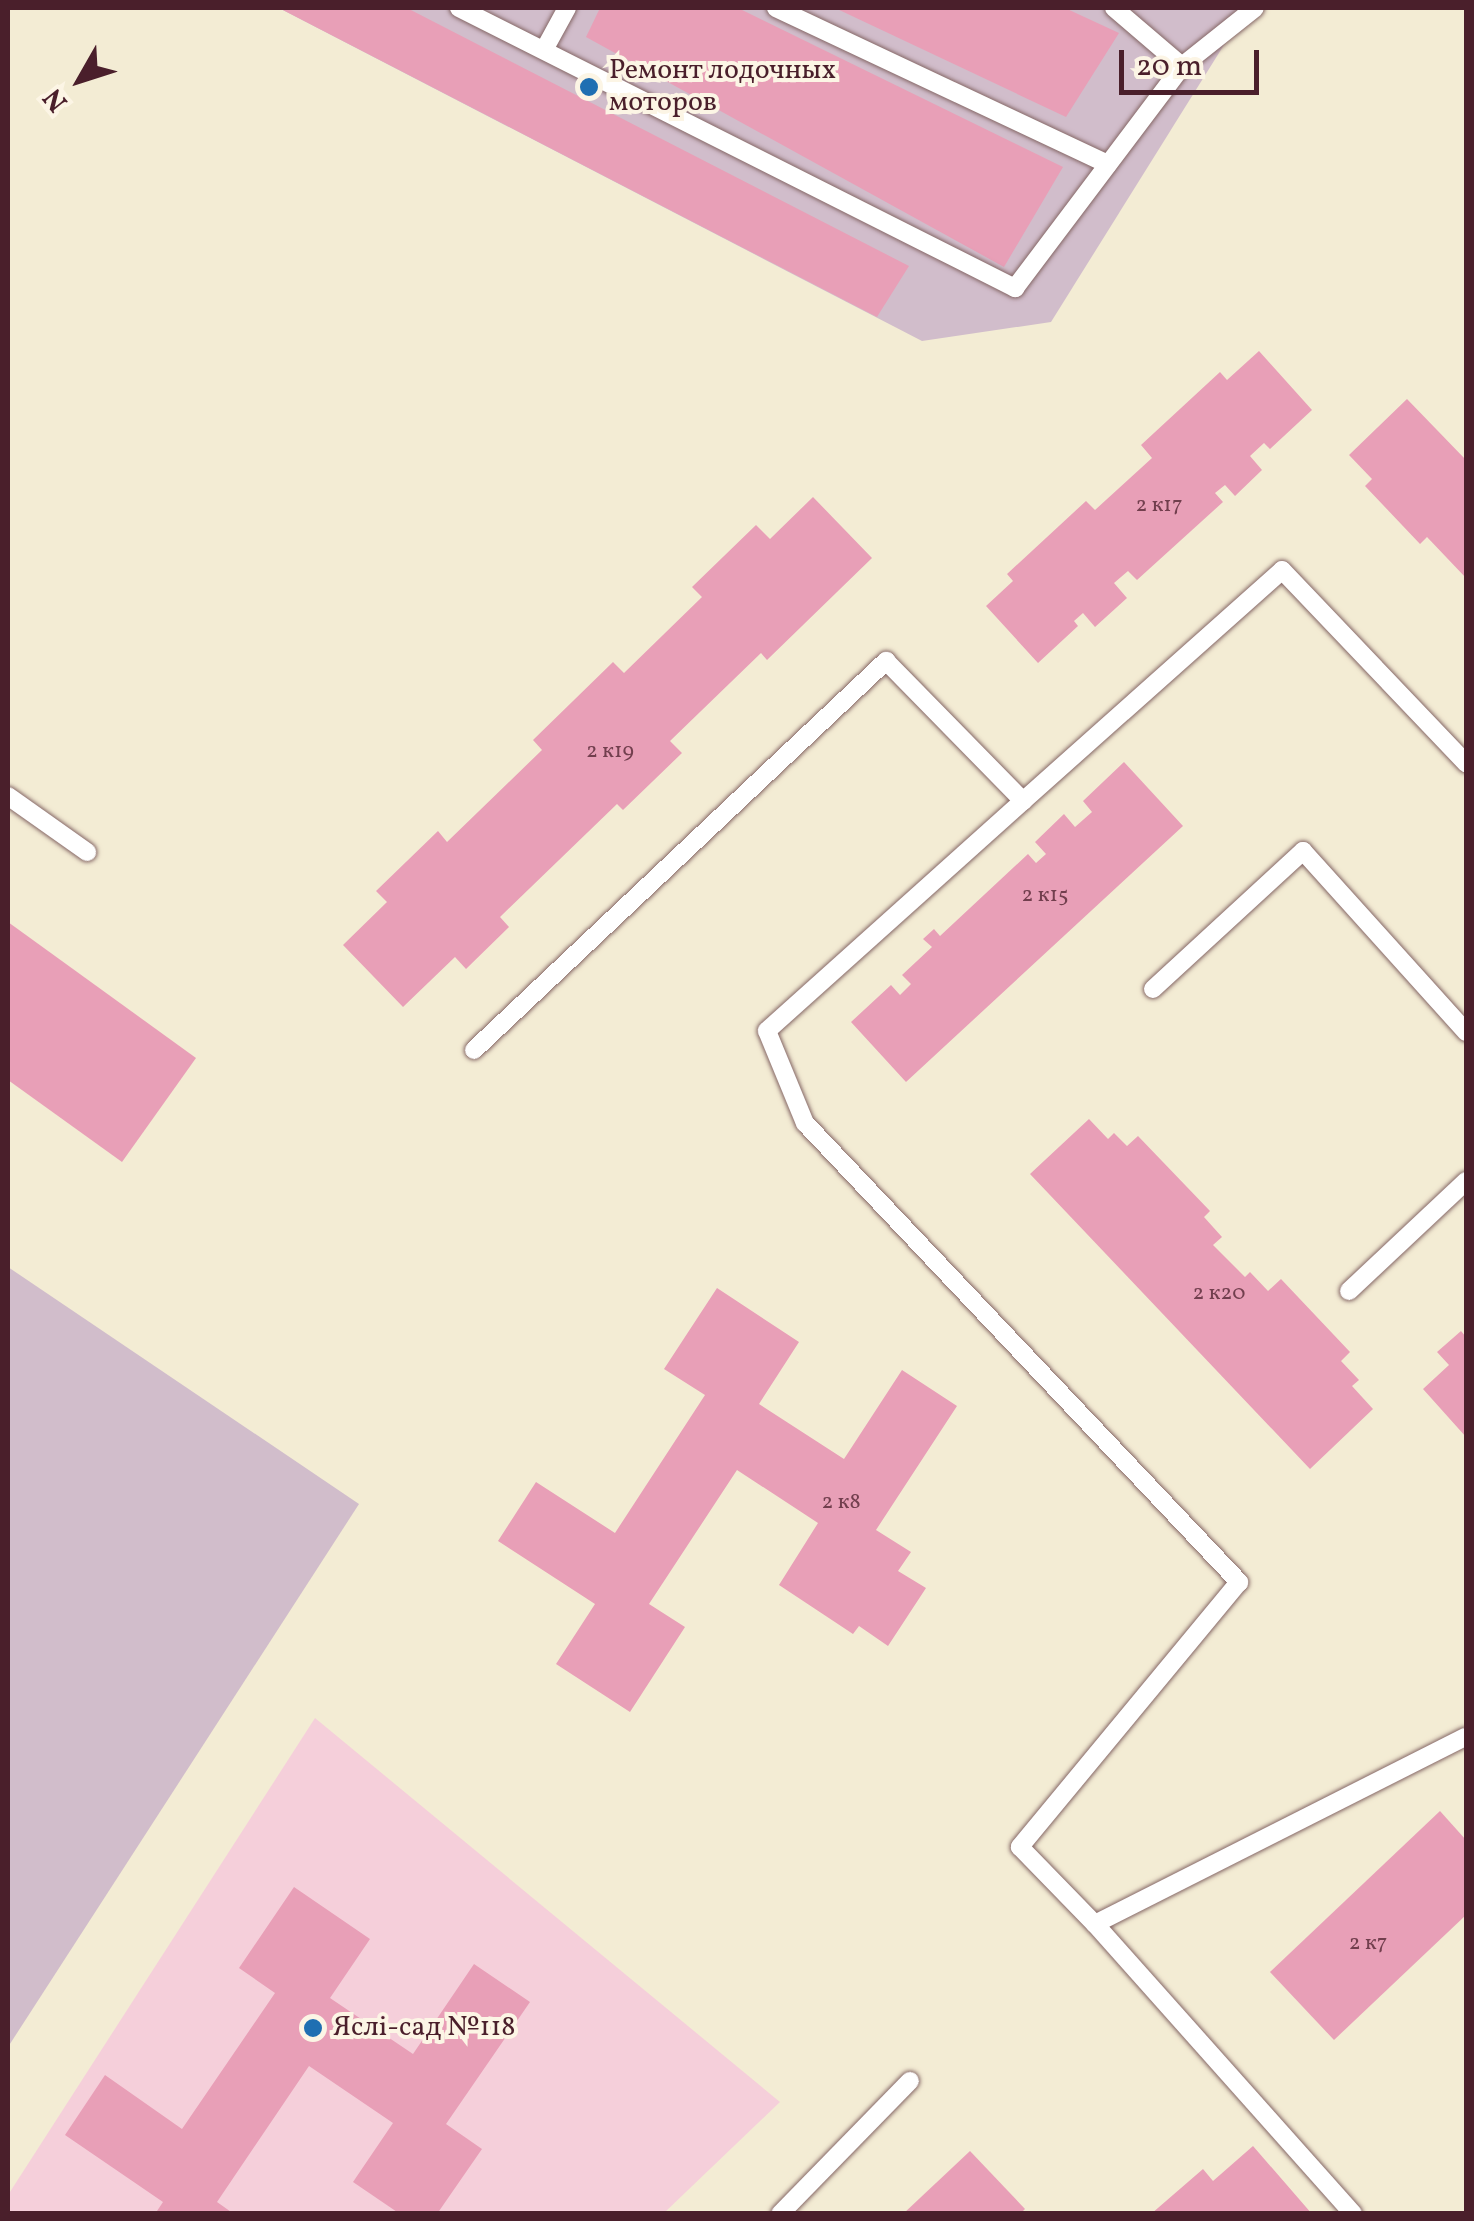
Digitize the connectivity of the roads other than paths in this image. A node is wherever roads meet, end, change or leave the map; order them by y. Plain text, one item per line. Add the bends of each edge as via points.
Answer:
1 (459, 8) edge
2 (567, 8) edge
3 (776, 8) edge
4 (1114, 8) edge
5 (1255, 8) edge
6 (544, 50) junction
7 (1182, 66) junction
8 (1108, 164) junction
9 (1466, 763) edge
10 (8, 796) edge
11 (1023, 801) junction
12 (87, 852) dead end
13 (1153, 989) dead end
14 (1466, 1032) edge
15 (474, 1050) dead end
16 (1466, 1182) edge
17 (1349, 1291) dead end
18 (1466, 1737) edge
19 (1095, 1924) junction
20 (910, 2082) dead end
21 (780, 2214) edge
22 (1353, 2214) edge

1 - 6 lane
2 - 6 lane
3 - 8 lane
4 - 7 lane
5 - 7 lane
6 - 8 lane via 1015,288
7 - 8 lane
9 - 11 lane via 1282,570
10 - 12 lane
11 - 15 lane via 886,661
11 - 19 lane via 767,1031 805,1123 1240,1582 1020,1847
13 - 14 lane via 1303,851
16 - 17 lane
18 - 19 lane
19 - 22 lane
20 - 21 lane

